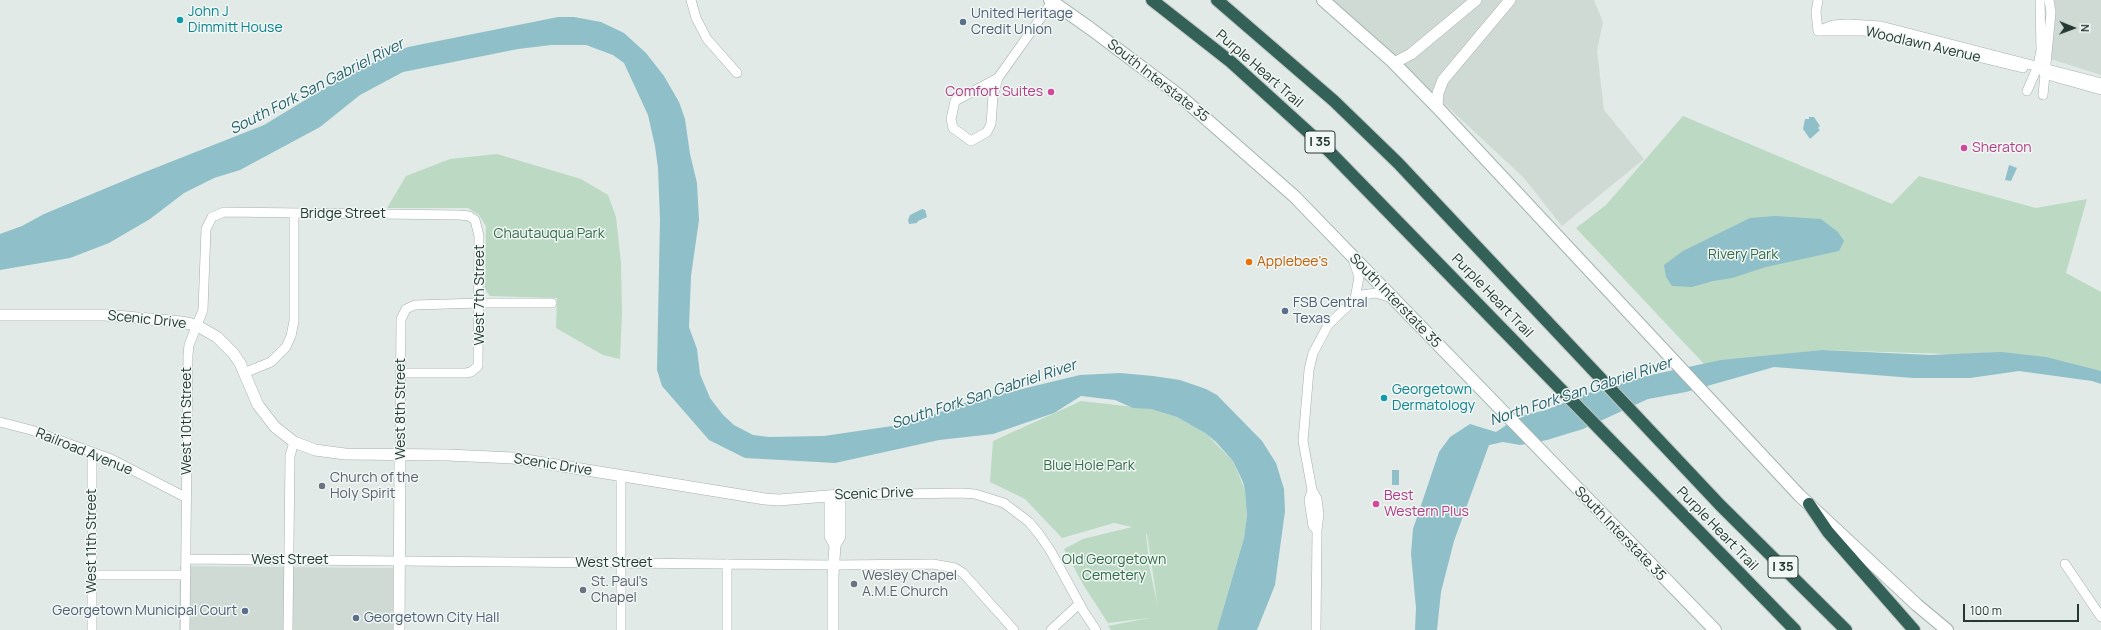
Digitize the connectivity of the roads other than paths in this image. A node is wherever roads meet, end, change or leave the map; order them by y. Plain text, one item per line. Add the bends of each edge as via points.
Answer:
1 (691, 0) edge
2 (1152, 0) edge
3 (1217, 0) edge
4 (1323, 0) edge
5 (1476, 0) edge
6 (1510, 0) edge
7 (1818, 0) edge
8 (2040, 0) edge
9 (2049, 0) edge
10 (1051, 1) edge
11 (1392, 61) junction
12 (2041, 70) junction
13 (737, 73) dead end
14 (998, 78) junction
15 (2101, 83) edge
16 (2101, 90) edge
17 (2027, 91) dead end
18 (2043, 95) dead end
19 (1438, 107) junction
20 (294, 214) junction
21 (212, 217) joint
22 (475, 220) joint
23 (1352, 256) junction
24 (1393, 298) junction
25 (1355, 299) junction
26 (480, 303) junction
27 (552, 303) dead end
28 (0, 315) edge
29 (196, 325) junction
30 (244, 373) junction
31 (401, 373) junction
32 (0, 422) edge
33 (294, 442) junction
34 (92, 452) junction
35 (400, 455) junction
36 (621, 476) junction
37 (835, 496) junction
38 (187, 498) junction
39 (1809, 504) junction
40 (186, 559) junction
41 (288, 560) junction
42 (400, 561) junction
43 (621, 563) junction
44 (727, 564) junction
45 (2065, 564) dead end
46 (834, 565) junction
47 (92, 575) junction
48 (186, 575) junction
49 (1079, 604) junction
50 (2101, 617) edge
51 (92, 630) edge
52 (185, 630) edge
53 (288, 630) edge
54 (399, 630) edge
55 (621, 630) edge
56 (727, 630) edge
57 (833, 630) edge
58 (1014, 630) edge
59 (1051, 630) edge
60 (1096, 630) edge
61 (1316, 630) edge
62 (1715, 630) edge
63 (1795, 630) edge
64 (1846, 630) edge
65 (1914, 630) edge
66 (1947, 630) edge

1 - 13 street via 696,18 707,39
2 - 63 highway, Purple Heart Trail / I 35 via 1231,62 1328,150
3 - 64 highway, Purple Heart Trail / I 35 via 1334,101 1398,163 1720,505
4 - 11 main road
5 - 11 street via 1411,54 1396,62
6 - 19 street via 1443,80 1438,93
7 - 12 street, Woodlawn Avenue via 1818,31 1833,25 1881,26
8 - 12 street
9 - 12 street via 2051,12
10 - 14 street
10 - 23 main road, South Interstate 35 via 1098,33 1180,96 1294,196
11 - 19 main road
12 - 15 street, Woodlawn Avenue
12 - 16 street, Woodlawn Avenue
12 - 17 street
12 - 18 street
14 - 14 street via 955,101 951,119 953,128 970,142 988,132
19 - 39 main road via 1553,233
20 - 21 street, Bridge Street via 224,212
20 - 22 street, Bridge Street via 459,215 469,216
20 - 30 street via 294,321 291,336 286,347 271,362
21 - 29 street, West 10th Street via 206,229 204,303
22 - 26 street, West 7th Street via 479,236
23 - 24 main road, South Interstate 35
23 - 25 street via 1359,277
24 - 25 street via 1376,293
24 - 62 main road, South Interstate 35
25 - 61 street via 1328,325 1313,353 1309,370 1303,442 1319,514 1316,530
26 - 27 street
26 - 31 street, West 8th Street via 415,306 406,309 401,319
26 - 31 street, West 7th Street via 480,360 475,370 466,373
28 - 29 street, Scenic Drive via 105,315
29 - 30 street, Scenic Drive via 217,337 233,353
29 - 38 street, West 10th Street via 188,355
30 - 33 street, Scenic Drive via 265,416
31 - 35 street, West 8th Street
32 - 34 street, Railroad Avenue via 31,430
33 - 35 street, Scenic Drive via 328,453
33 - 41 street via 290,456
34 - 38 street, Railroad Avenue
34 - 47 street, West 11th Street
35 - 36 street, Scenic Drive via 513,458
35 - 42 street, West 8th Street
36 - 37 street, Scenic Drive via 764,499
36 - 43 street
37 - 46 street via 830,536 835,546
37 - 49 street, Scenic Drive via 960,493 975,494 1004,503 1029,522 1039,534
38 - 40 street, West 10th Street
39 - 65 highway via 1828,532
39 - 66 main road
40 - 41 street, West Street
40 - 48 street, West 10th Street
41 - 42 street, West Street
41 - 53 street
42 - 43 street, West Street
42 - 54 street, West 8th Street
43 - 44 street, West Street
43 - 55 street
44 - 46 street, West Street
44 - 56 street
45 - 50 street
46 - 57 street
46 - 58 street, West Street via 933,564 955,568 974,584
47 - 48 street
47 - 51 street, West 11th Street
48 - 52 street, West 10th Street
49 - 59 street
49 - 60 street, Scenic Drive

